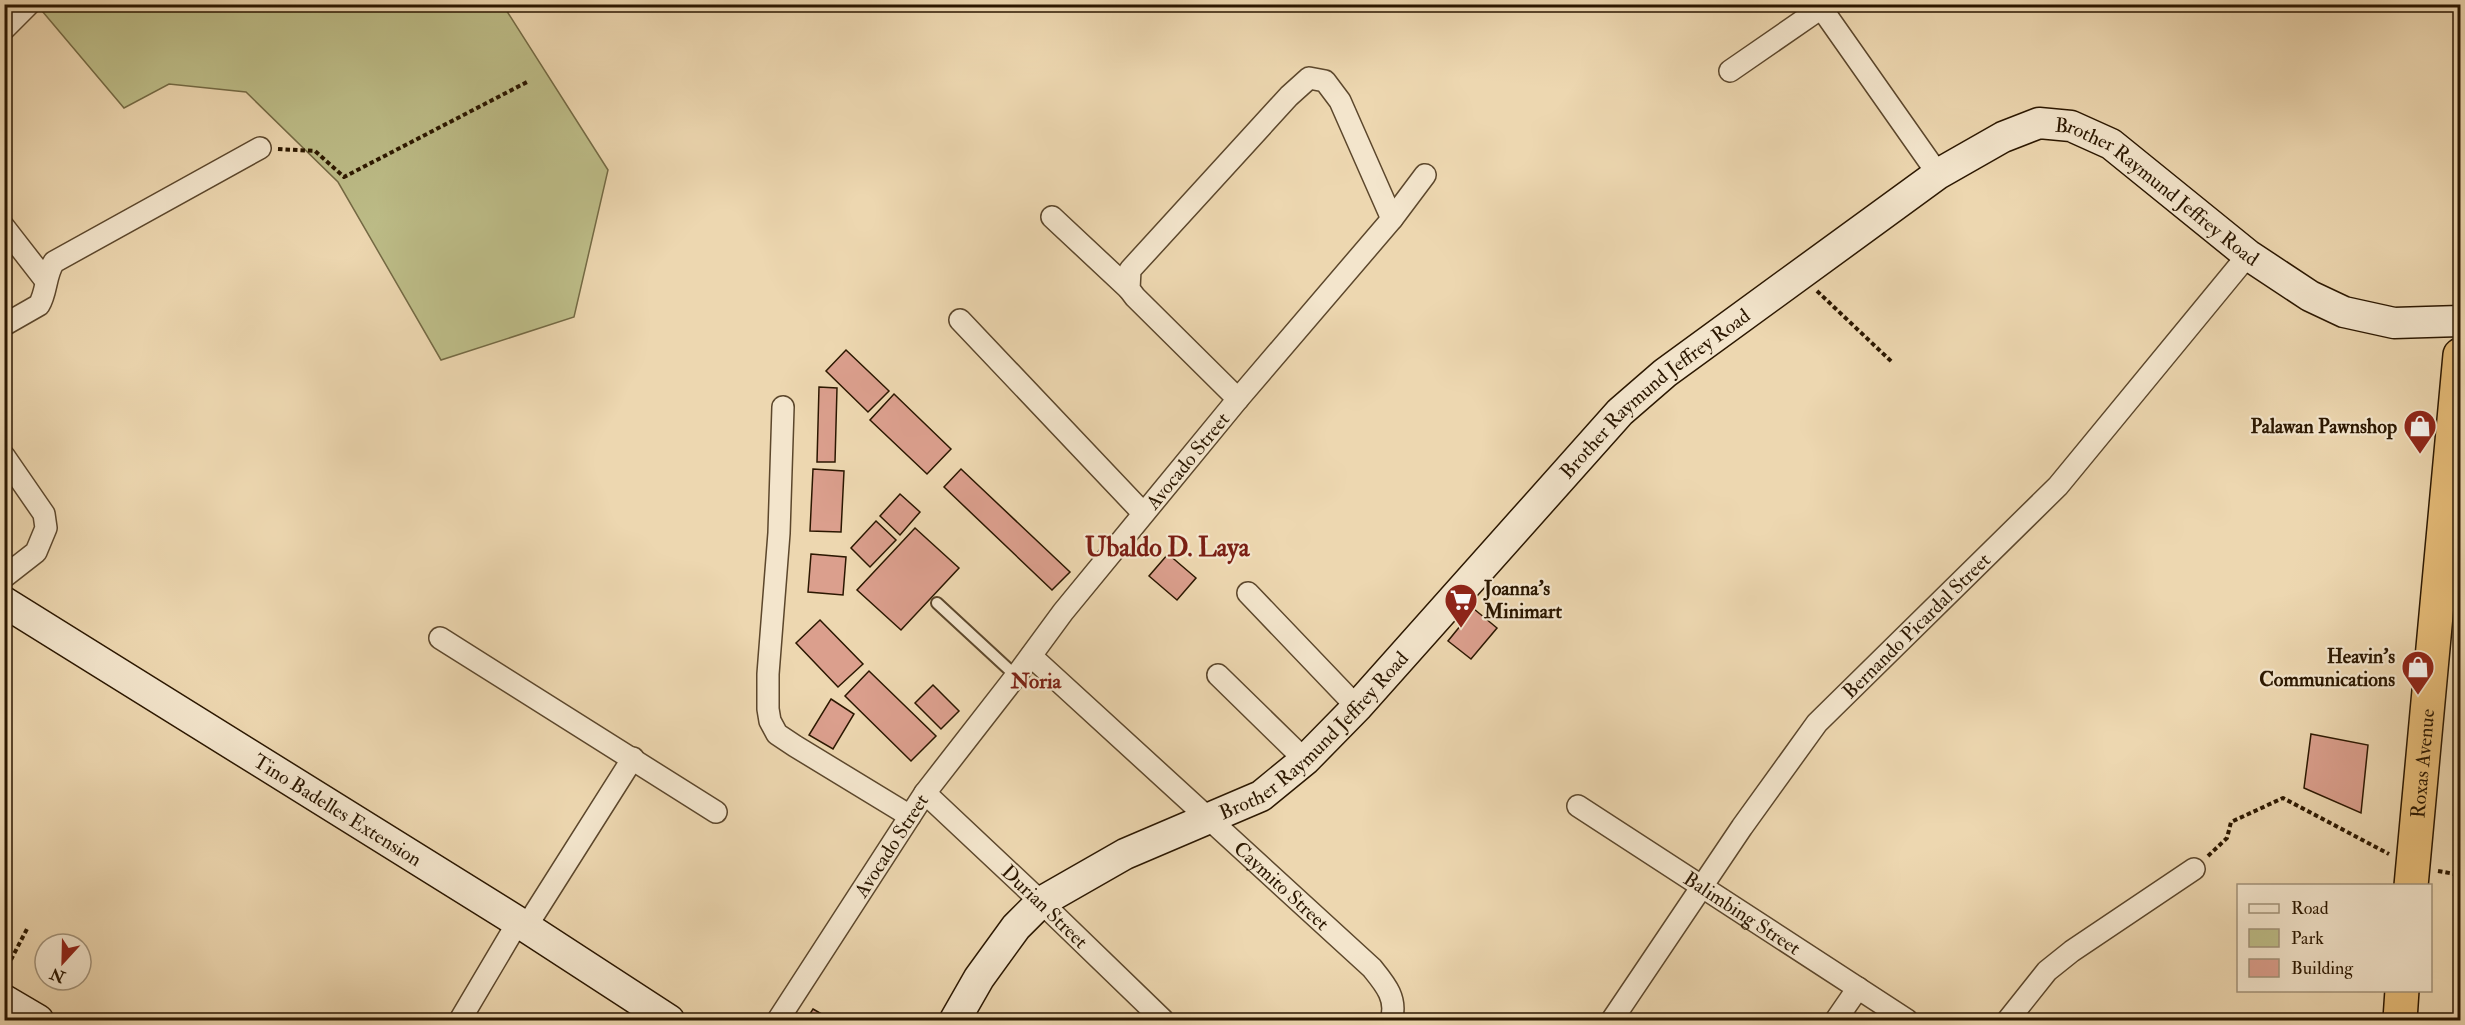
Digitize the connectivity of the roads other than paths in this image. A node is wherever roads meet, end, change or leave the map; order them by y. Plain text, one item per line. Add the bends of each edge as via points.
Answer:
1 (29, 4) edge
2 (1825, 7) edge
3 (4, 29) edge
4 (1730, 71) dead end
5 (260, 148) road end
6 (1938, 174) junction
7 (1425, 176) dead end
8 (1052, 217) dead end
9 (1392, 219) junction
10 (4, 227) edge
11 (2248, 255) junction
12 (46, 281) junction
13 (1129, 289) junction
14 (960, 320) dead end
15 (2460, 321) edge
16 (4, 325) edge
17 (2460, 355) edge
18 (1238, 399) junction
19 (783, 406) dead end
20 (4, 456) edge
21 (1143, 513) junction
22 (4, 577) edge
23 (1248, 593) dead end
24 (4, 602) edge
25 (937, 603) dead end
26 (440, 638) dead end
27 (1031, 656) junction
28 (1218, 675) dead end
29 (1016, 676) junction
30 (1357, 706) junction
31 (633, 758) junction
32 (1305, 760) junction
33 (925, 793) junction
34 (1578, 806) dead end
35 (716, 812) dead end
36 (910, 816) junction
37 (1211, 819) junction
38 (2194, 869) road end
39 (2412, 876) edge
40 (1701, 886) junction
41 (1041, 902) junction
42 (522, 924) junction
43 (1858, 988) junction
44 (2402, 992) edge
45 (4, 1000) edge
46 (1393, 1011) edge
47 (640, 1012) edge
48 (38, 1020) edge
49 (460, 1020) edge
50 (669, 1020) edge
51 (778, 1020) edge
52 (955, 1020) edge
53 (1162, 1020) edge
54 (1612, 1020) edge
55 (1836, 1020) edge
56 (1907, 1020) edge
57 (2008, 1020) edge
58 (2400, 1020) edge

1 - 3 street
2 - 4 street
2 - 6 street
5 - 12 street via 54,262
6 - 11 street, Brother Raymund Jeffrey Road via 2003,137 2039,123 2071,126 2111,144
6 - 30 street, Brother Raymund Jeffrey Road via 1665,373 1620,412
7 - 9 street, Avocado Street
8 - 13 street
9 - 13 street via 1340,101 1325,81 1309,78 1130,270
9 - 18 street, Avocado Street
10 - 12 street
11 - 15 street, Brother Raymund Jeffrey Road via 2310,296 2344,312 2394,323
11 - 40 street, Bernando Picardal Street via 2058,486 1818,723
12 - 16 street via 39,305
13 - 18 street
14 - 21 street
17 - 39 highway, Roxas Avenue
18 - 21 street, Avocado Street
19 - 36 street via 779,533 768,674 770,721 777,734
20 - 22 street via 44,514 46,528 36,552
21 - 27 street, Avocado Street
23 - 30 street
24 - 42 street, Tino Badelles Extension
25 - 29 lane
26 - 31 street
27 - 29 street, Avocado Street
27 - 37 street, Caymito Street
28 - 32 street
29 - 33 street, Avocado Street
30 - 32 street, Brother Raymund Jeffrey Road
31 - 35 street
31 - 42 street
32 - 37 street, Brother Raymund Jeffrey Road via 1261,796
33 - 36 street, Avocado Street
33 - 41 street, Durian Street
34 - 40 street, Balimbing Street
36 - 51 street, Avocado Street
37 - 41 street, Brother Raymund Jeffrey Road via 1125,854
37 - 46 street, Caymito Street via 1372,968 1386,985
38 - 57 street via 2047,971
40 - 43 street, Balimbing Street
40 - 54 street, Bernando Picardal Street
41 - 52 street, Brother Raymund Jeffrey Road via 1016,927
41 - 53 street, Durian Street
42 - 47 street, Tino Badelles Extension
42 - 49 street
43 - 55 street
43 - 56 street, Balimbing Street
44 - 58 highway
45 - 48 street
47 - 50 street, Tino Badelles Extension

